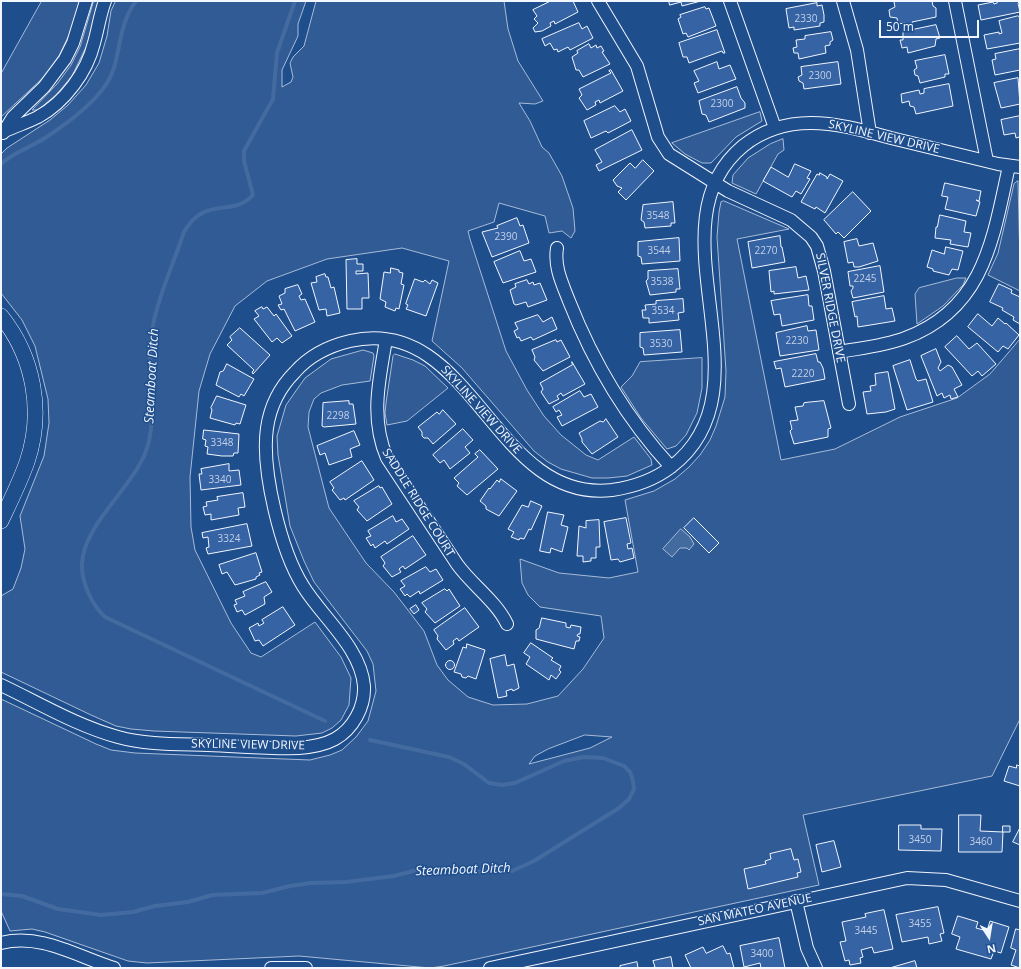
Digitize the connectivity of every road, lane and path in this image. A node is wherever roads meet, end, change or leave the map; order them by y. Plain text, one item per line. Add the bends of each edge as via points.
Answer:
1 (86, 1) edge
2 (105, 1) edge
3 (598, 1) edge
4 (730, 1) edge
5 (843, 1) edge
6 (955, 1) edge
7 (775, 128) junction
8 (3, 133) edge
9 (870, 133) junction
10 (987, 161) junction
11 (1015, 167) edge
12 (715, 184) junction
13 (557, 248) dead end
14 (1, 316) edge
15 (386, 340) junction
16 (839, 352) junction
17 (849, 404) dead end
18 (671, 467) junction
19 (1, 521) edge
20 (507, 624) dead end
21 (1, 685) edge
22 (796, 901) junction
23 (1020, 901) edge
24 (1, 943) edge
25 (114, 968) edge
26 (271, 968) edge
27 (306, 968) edge
28 (490, 968) edge
29 (816, 968) edge

1 - 8 street via 65,59
2 - 8 street via 90,54 79,77 50,109
3 - 12 street, SILVER RIDGE DRIVE via 637,66 662,146 679,162
4 - 7 street
5 - 9 street via 857,50
6 - 10 street
7 - 9 street, SKYLINE VIEW DRIVE via 818,123
7 - 12 street, SKYLINE VIEW DRIVE via 760,134 738,150 722,169
9 - 10 street, SKYLINE VIEW DRIVE
10 - 11 street, SKYLINE VIEW DRIVE
11 - 16 street via 987,256 979,274 961,300 943,317 918,333 891,343
12 - 16 street, SILVER RIDGE DRIVE via 791,220 811,237 821,255
12 - 18 street, SKYLINE VIEW DRIVE via 707,205 705,227 715,375 712,401 709,415 697,439
13 - 18 street via 559,274 585,339 601,370 629,416
14 - 19 street via 11,328 25,358 35,396 35,414 27,462
15 - 18 street, SKYLINE VIEW DRIVE via 415,349 438,362 520,453 536,468 560,482 588,489 619,489 646,481
15 - 20 street, SADDLE RIDGE COURT via 376,404 381,444 387,458 466,577 503,615
15 - 21 street, SKYLINE VIEW DRIVE via 359,339 345,342 330,347 304,363 276,398 268,425 266,454 278,526 290,562 301,584 352,652 364,683 361,706 356,717 341,735 324,744 299,748 128,740 91,728
16 - 17 street, SILVER RIDGE DRIVE
22 - 23 street, SAN MATEO AVENUE via 907,878 946,880
22 - 28 street, SAN MATEO AVENUE
22 - 29 street via 806,948
24 - 25 street via 20,940 42,942
26 - 27 street

